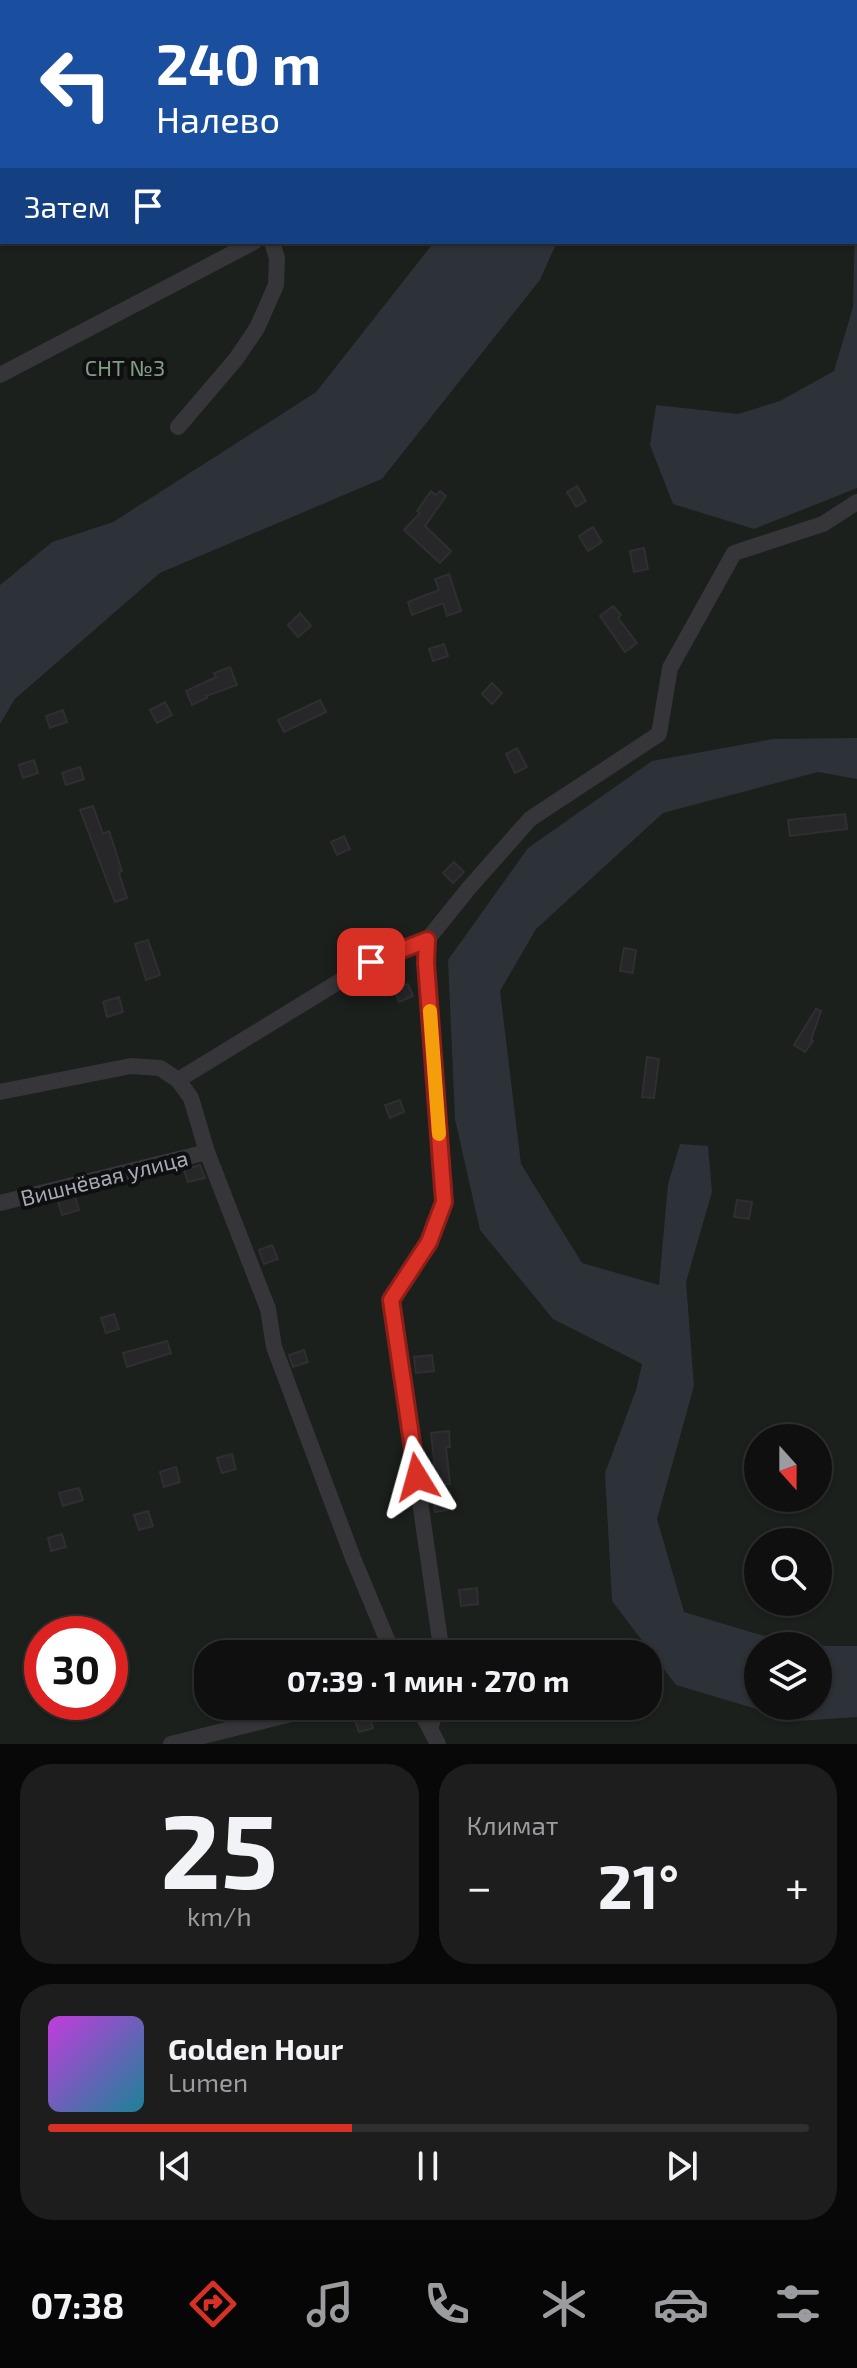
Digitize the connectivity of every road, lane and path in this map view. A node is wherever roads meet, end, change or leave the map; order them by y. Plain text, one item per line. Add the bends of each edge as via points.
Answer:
1 (250, 244) edge
2 (273, 244) edge
3 (0, 375) edge
4 (178, 427) dead end
5 (857, 502) edge
6 (427, 940) junction
7 (178, 1080) junction
8 (0, 1092) edge
9 (207, 1152) junction
10 (0, 1203) edge
11 (387, 1640) edge
12 (440, 1640) edge
13 (267, 1720) edge
14 (426, 1720) edge
15 (433, 1720) edge
16 (430, 1728) junction
17 (171, 1744) edge
18 (438, 1744) edge

1 - 3 street
2 - 4 street via 276,285 257,328
5 - 6 street via 823,524 734,553 670,668 659,734 530,819
6 - 7 street via 371,962
6 - 12 street via 444,1202 429,1242 391,1300
7 - 8 street via 160,1068 131,1066
7 - 9 street via 191,1098
9 - 10 street, Вишнёвая улица
9 - 11 street via 268,1309 274,1347 318,1467
13 - 17 street
14 - 16 street
15 - 16 street
16 - 18 street

